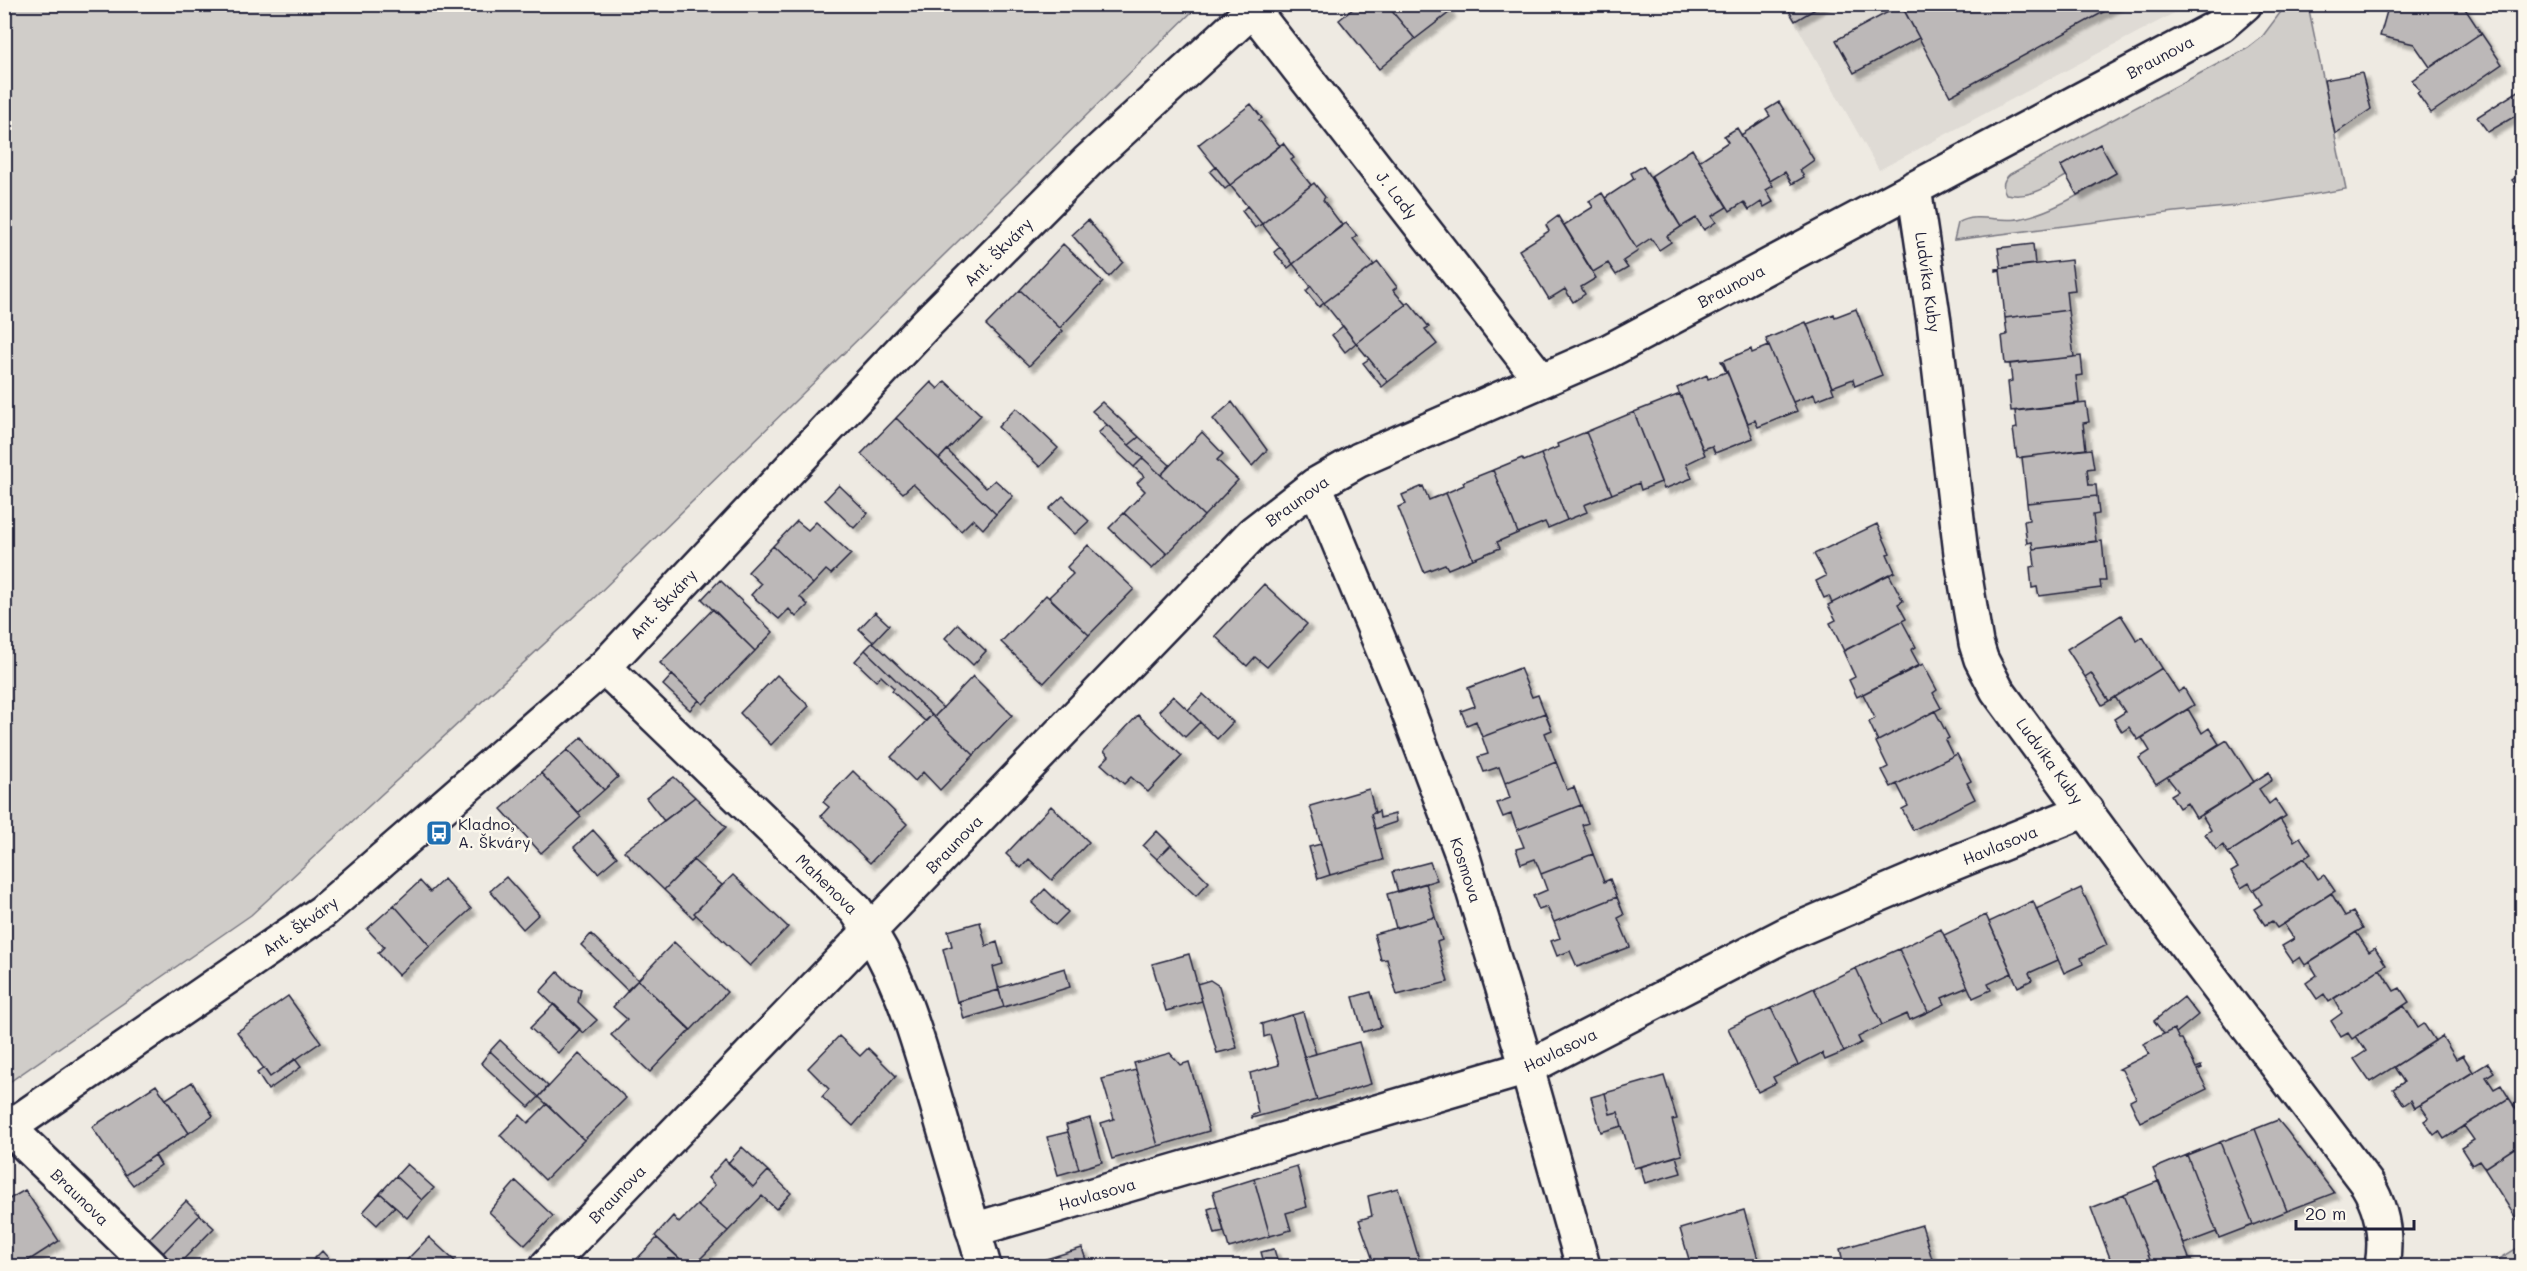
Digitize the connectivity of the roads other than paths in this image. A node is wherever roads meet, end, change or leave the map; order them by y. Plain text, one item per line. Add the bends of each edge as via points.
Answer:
1 (2245, 4) edge
2 (1256, 7) edge
3 (1914, 188) junction
4 (1541, 380) junction
5 (1314, 485) junction
6 (604, 666) junction
7 (2086, 810) junction
8 (870, 930) junction
9 (1527, 1068) junction
10 (7, 1129) edge
11 (973, 1230) junction
12 (2383, 1259) edge
13 (151, 1266) edge
14 (547, 1266) edge
15 (984, 1266) edge
16 (1583, 1266) edge

1 - 3 street, Braunova via 2221,25
2 - 4 street, J. Lady
2 - 6 street, Ant. Škváry via 1088,161 925,325
3 - 4 street, Braunova via 1607,352
3 - 7 street, Ludvíka Kuby via 1976,643 1997,690
4 - 5 street, Braunova via 1398,442
5 - 8 street, Braunova via 1252,533
5 - 9 street, Kosmova via 1405,703 1463,857
6 - 8 street, Mahenova via 856,910
6 - 10 street, Ant. Škváry via 322,912
7 - 9 street, Havlasova via 1786,934
7 - 12 street, Ludvíka Kuby via 2367,1184 2382,1220
8 - 11 street, Mahenova via 890,964 916,1033
8 - 14 street, Braunova
9 - 11 street, Havlasova
9 - 16 street, Kosmova
10 - 13 street, Braunova
11 - 15 street, Mahenova

